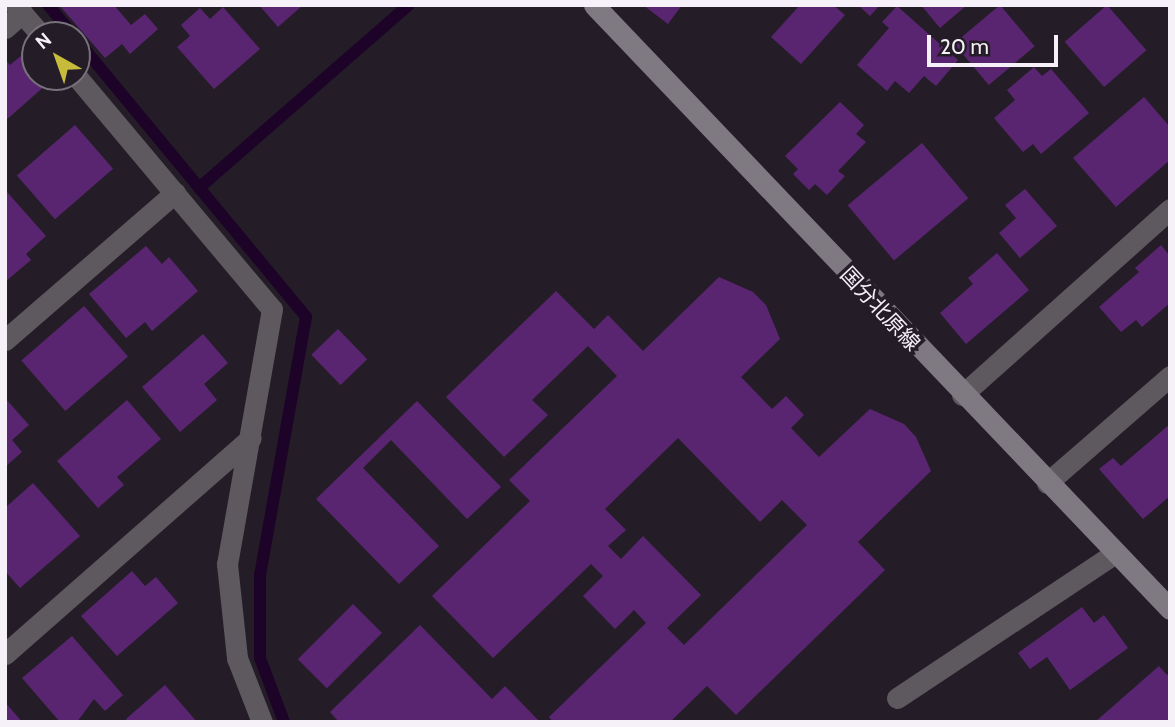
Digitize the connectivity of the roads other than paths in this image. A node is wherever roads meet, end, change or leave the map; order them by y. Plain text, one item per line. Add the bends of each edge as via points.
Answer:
1 (594, 5) edge
2 (19, 9) edge
3 (5, 28) edge
4 (89, 91) edge
5 (175, 193) junction
6 (1170, 209) edge
7 (5, 340) edge
8 (1170, 376) edge
9 (962, 396) junction
10 (251, 438) junction
11 (1047, 483) junction
12 (1115, 553) junction
13 (1170, 609) edge
14 (5, 654) edge
15 (897, 698) dead end
16 (262, 722) edge

1 - 9 street, 国分北原線
2 - 3 street
4 - 5 street
5 - 7 street
5 - 10 street via 272,309
6 - 9 street
8 - 11 street
9 - 11 street, 国分北原線
10 - 14 street
10 - 16 street via 227,564 237,658
11 - 12 street, 国分北原線
12 - 13 street, 国分北原線
12 - 15 street

